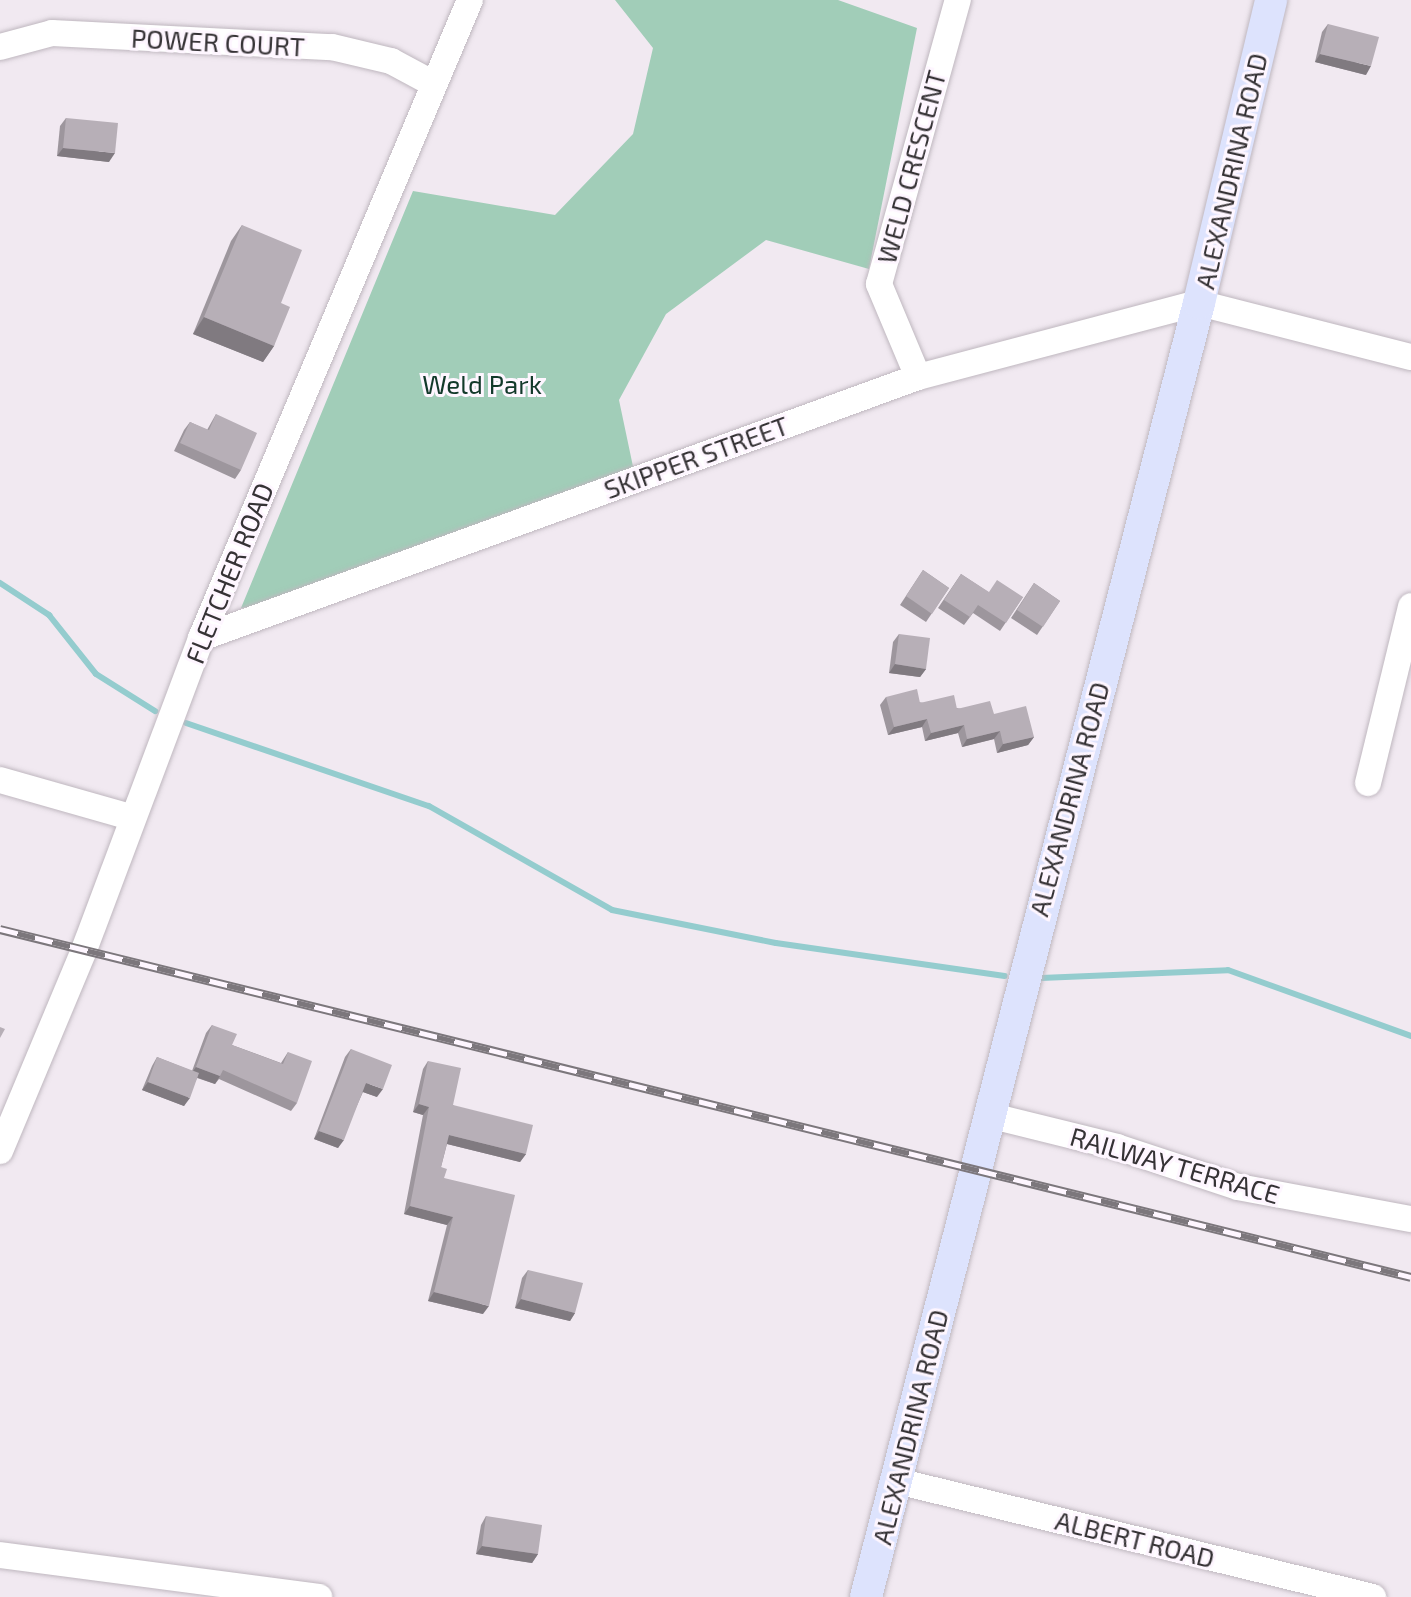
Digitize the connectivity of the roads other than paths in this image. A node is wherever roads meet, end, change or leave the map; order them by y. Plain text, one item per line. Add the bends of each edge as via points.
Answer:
1 (470, 0) edge
2 (958, 0) edge
3 (1271, 0) edge
4 (0, 47) edge
5 (432, 83) junction
6 (1199, 303) junction
7 (1411, 357) edge
8 (918, 377) junction
9 (1411, 606) edge
10 (201, 638) junction
11 (0, 780) edge
12 (1368, 783) dead end
13 (133, 818) junction
14 (988, 1115) junction
15 (0, 1151) edge
16 (1411, 1219) edge
17 (897, 1481) junction
18 (0, 1555) edge
19 (319, 1597) edge
20 (866, 1597) edge
21 (1373, 1597) edge

1 - 5 street, FLETCHER ROAD
2 - 8 street, WELD CRESCENT via 879,284
3 - 6 main road, ALEXANDRINA ROAD
4 - 5 street, POWER COURT via 52,33 332,47 391,61
5 - 10 street, FLETCHER ROAD
6 - 7 street
6 - 8 street, SKIPPER STREET
6 - 14 main road, ALEXANDRINA ROAD
8 - 10 street, SKIPPER STREET
9 - 12 street
10 - 13 street, FLETCHER ROAD
11 - 13 street
13 - 15 street, FLETCHER ROAD
14 - 16 street, RAILWAY TERRACE via 1117,1147 1238,1187
14 - 17 main road, ALEXANDRINA ROAD
17 - 20 main road, ALEXANDRINA ROAD
17 - 21 street, ALBERT ROAD
18 - 19 street

